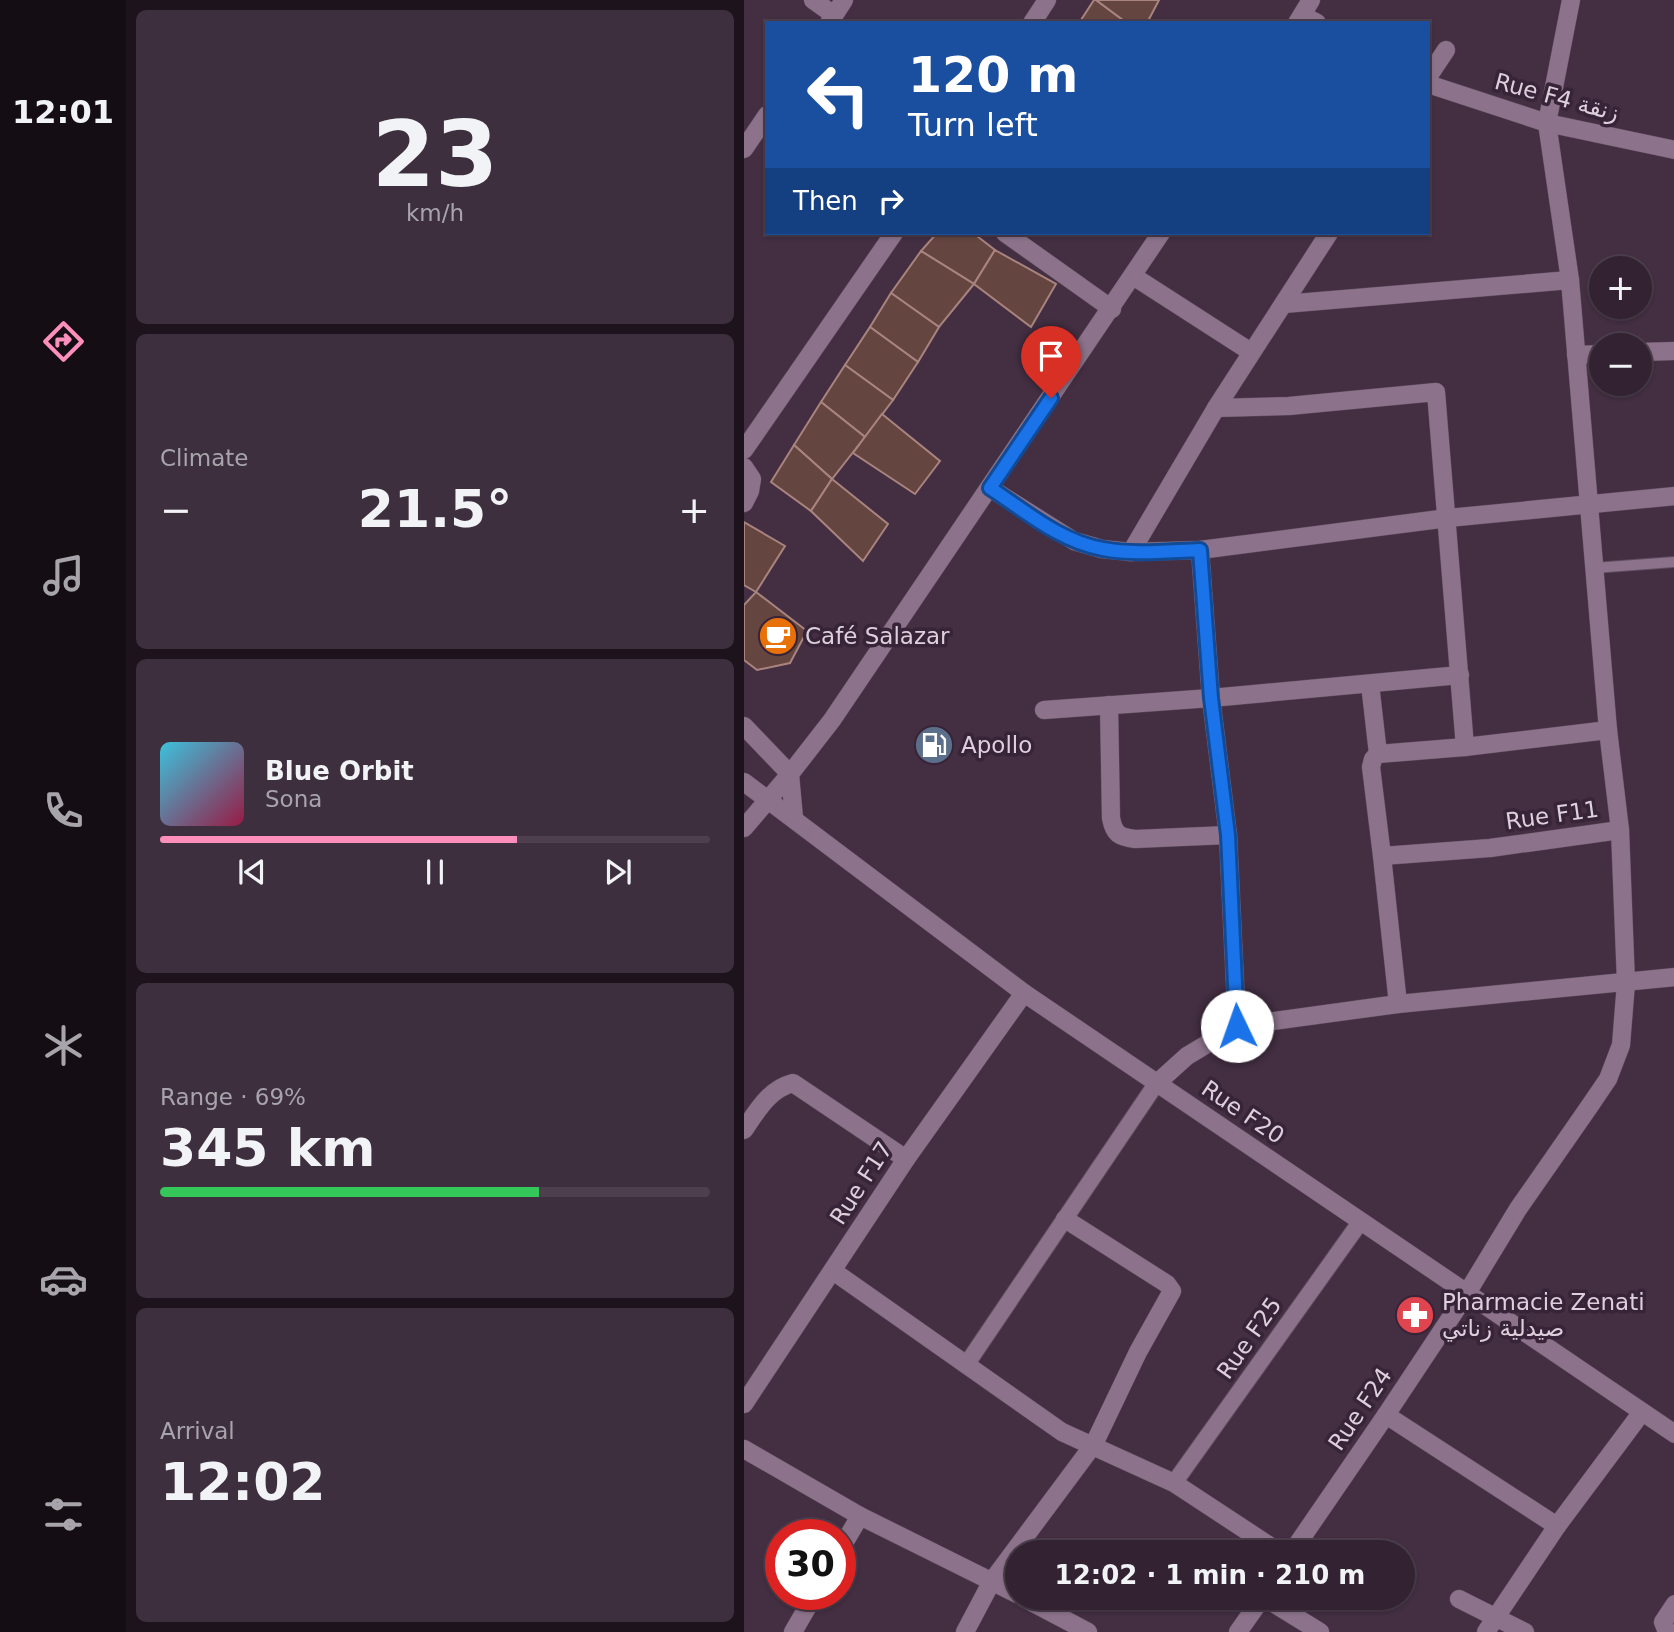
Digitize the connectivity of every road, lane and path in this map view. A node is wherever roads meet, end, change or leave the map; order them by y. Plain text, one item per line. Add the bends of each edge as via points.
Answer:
1 (812, 0) edge
2 (844, 0) edge
3 (1047, 0) edge
4 (1571, 0) edge
5 (832, 19) edge
6 (1033, 21) edge
7 (1446, 50) dead end
8 (1430, 74) edge
9 (1430, 85) edge
10 (765, 119) edge
11 (1547, 122) junction
12 (744, 149) edge
13 (1674, 150) edge
14 (893, 235) edge
15 (1008, 235) edge
16 (1160, 235) edge
17 (1328, 235) edge
18 (1133, 276) junction
19 (1570, 280) junction
20 (1284, 304) junction
21 (1112, 309) junction
22 (1674, 351) edge
23 (1252, 352) junction
24 (1652, 352) edge
25 (1589, 354) edge
26 (1576, 355) junction
27 (1216, 408) junction
28 (744, 450) edge
29 (744, 467) edge
30 (990, 488) junction
31 (1674, 496) edge
32 (744, 503) edge
33 (1588, 504) junction
34 (1448, 519) junction
35 (1200, 550) junction
36 (1131, 552) junction
37 (1674, 562) edge
38 (1593, 568) junction
39 (1460, 675) junction
40 (1370, 684) junction
41 (1211, 698) junction
42 (1109, 705) junction
43 (1044, 710) dead end
44 (744, 726) edge
45 (1608, 730) junction
46 (1465, 747) junction
47 (1378, 754) junction
48 (790, 774) junction
49 (744, 782) edge
50 (768, 801) junction
51 (794, 818) junction
52 (744, 828) edge
53 (1620, 830) junction
54 (1228, 835) junction
55 (1383, 856) junction
56 (1674, 977) edge
57 (1626, 983) junction
58 (1024, 993) junction
59 (1398, 1004) junction
60 (1237, 1026) junction
61 (1156, 1084) junction
62 (744, 1130) edge
63 (906, 1159) junction
64 (1065, 1219) junction
65 (1361, 1221) junction
66 (833, 1271) junction
67 (1467, 1293) junction
68 (966, 1365) junction
69 (744, 1404) edge
70 (1642, 1412) junction
71 (1386, 1415) junction
72 (1674, 1434) edge
73 (1094, 1444) junction
74 (744, 1449) edge
75 (1174, 1483) junction
76 (860, 1516) junction
77 (856, 1523) edge
78 (1557, 1526) junction
79 (1261, 1540) edge
80 (1300, 1540) edge
81 (992, 1581) junction
82 (1005, 1588) edge
83 (1459, 1599) dead end
84 (1674, 1604) edge
85 (806, 1610) edge
86 (1047, 1610) edge
87 (1254, 1610) edge
88 (1283, 1610) edge
89 (1497, 1616) junction
90 (793, 1632) edge
91 (965, 1632) edge
92 (1088, 1632) edge
93 (1238, 1632) edge
94 (1320, 1632) edge
95 (1486, 1632) edge
96 (1525, 1632) edge
97 (1666, 1632) edge

1 - 5 street
2 - 5 street
3 - 6 street
4 - 11 street, Rue F24
7 - 8 street
9 - 11 street, Rue F4 زنقة
10 - 12 street
11 - 13 street, Rue F4 زنقة
11 - 19 street, Rue F24
14 - 28 street
15 - 21 street
16 - 18 street
17 - 20 street
18 - 21 street
18 - 23 street
19 - 20 street
19 - 26 street, Rue F24
20 - 23 street
21 - 30 street
22 - 24 street
23 - 27 street
25 - 26 street
26 - 33 street, Rue F24
27 - 34 street via 1436,393
27 - 36 street
29 - 32 street via 752,479
30 - 36 street via 1074,541
30 - 48 street
31 - 33 street
33 - 34 street
33 - 38 street, Rue F24
34 - 35 street
34 - 39 street
35 - 36 street
35 - 41 street
37 - 38 lane
38 - 45 street, Rue F24
39 - 40 street
39 - 46 street
40 - 41 street
40 - 47 street
41 - 42 street
41 - 54 street
42 - 43 street
42 - 54 street via 1114,830 1121,837 1135,839
44 - 48 street
45 - 46 street
45 - 53 street, Rue F24
46 - 47 street
47 - 55 street via 1371,768
48 - 50 street
48 - 51 street
49 - 50 street, Rue F20
50 - 51 street, Rue F20
50 - 52 street
51 - 58 street, Rue F20
53 - 55 street, Rue F11 via 1490,848
53 - 57 street, Rue F24
54 - 60 street
55 - 59 street
56 - 57 street
57 - 59 street
57 - 67 street, Rue F24 via 1621,1045 1608,1079 1518,1209
58 - 61 street, Rue F20
58 - 63 street, Rue F17
59 - 60 street
60 - 61 street via 1187,1056
61 - 64 street
61 - 65 street, Rue F20
62 - 63 street via 767,1098 793,1083
63 - 66 street, Rue F17
64 - 68 street
64 - 73 street via 1168,1284 1172,1291
65 - 67 street, Rue F20
65 - 75 street, Rue F25
66 - 68 street
66 - 69 street, Rue F17
67 - 70 street, Rue F20
67 - 71 street, Rue F24
68 - 73 street via 1062,1432
70 - 72 street, Rue F20
70 - 78 street
71 - 78 street
71 - 80 street, Rue F24
73 - 75 street
73 - 81 street
74 - 76 street
75 - 79 street
76 - 77 street
76 - 81 street
78 - 89 street
81 - 82 street
81 - 91 street
83 - 89 street
84 - 97 street via 1663,1622
85 - 90 street
86 - 92 street
87 - 93 street
88 - 94 street
89 - 95 street
89 - 96 street

